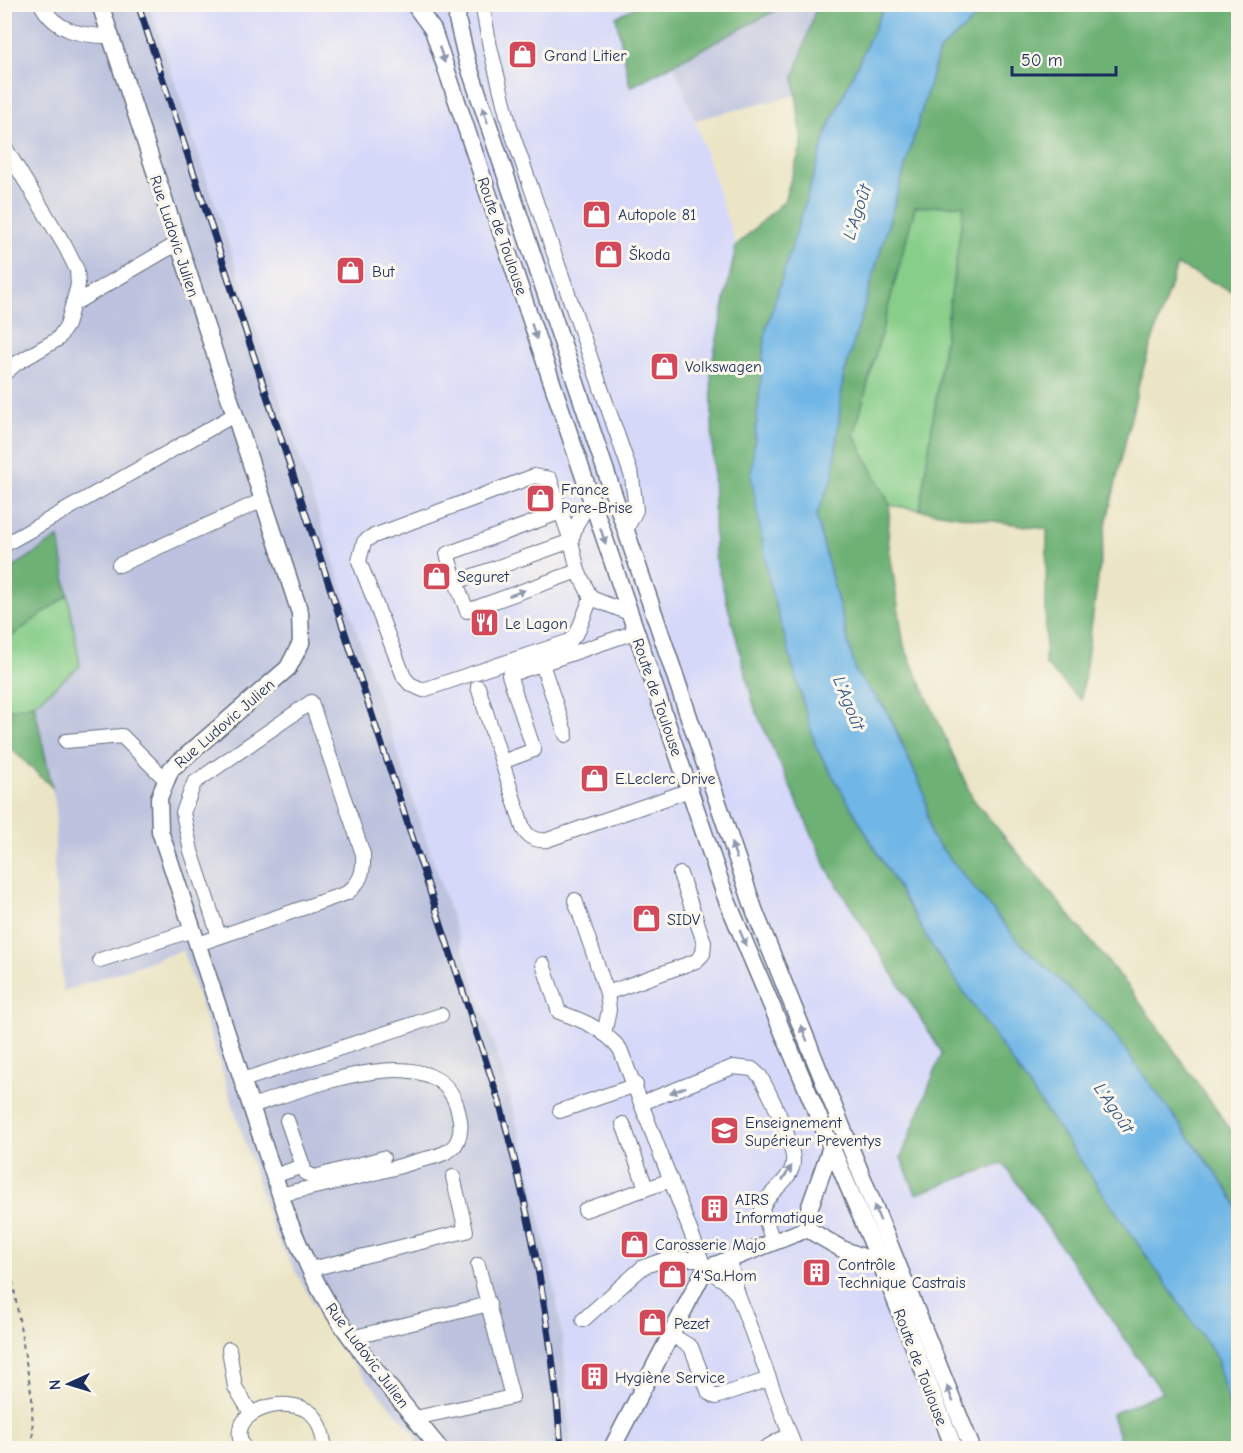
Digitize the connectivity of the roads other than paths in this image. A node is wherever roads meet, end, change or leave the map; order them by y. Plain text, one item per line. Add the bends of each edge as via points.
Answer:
1 (41, 4) edge
2 (100, 4) edge
3 (414, 4) edge
4 (459, 4) edge
5 (482, 4) edge
6 (109, 36) junction
7 (4, 146) edge
8 (178, 243) junction
9 (75, 303) junction
10 (4, 374) edge
11 (234, 415) junction
12 (263, 500) junction
13 (591, 500) junction
14 (561, 512) junction
15 (627, 528) junction
16 (571, 541) junction
17 (4, 545) edge
18 (119, 565) dead end
19 (578, 571) junction
20 (456, 582) junction
21 (591, 597) junction
22 (629, 613) junction
23 (635, 632) junction
24 (542, 664) junction
25 (478, 687) dead end
26 (566, 735) dead end
27 (66, 741) dead end
28 (502, 762) junction
29 (165, 779) junction
30 (690, 790) junction
31 (680, 874) dead end
32 (575, 900) dead end
33 (219, 936) junction
34 (196, 937) junction
35 (100, 960) dead end
36 (543, 964) dead end
37 (607, 993) junction
38 (441, 1015) dead end
39 (604, 1034) junction
40 (243, 1080) junction
41 (636, 1085) junction
42 (642, 1103) junction
43 (251, 1106) junction
44 (560, 1111) dead end
45 (287, 1120) dead end
46 (623, 1124) dead end
47 (653, 1131) junction
48 (628, 1140) junction
49 (831, 1147) junction
50 (384, 1158) dead end
51 (303, 1166) junction
52 (274, 1176) junction
53 (453, 1177) dead end
54 (671, 1179) junction
55 (646, 1188) junction
56 (280, 1195) junction
57 (585, 1210) dead end
58 (807, 1228) junction
59 (773, 1242) junction
60 (729, 1259) junction
61 (478, 1264) dead end
62 (703, 1264) junction
63 (881, 1264) junction
64 (310, 1269) junction
65 (738, 1295) junction
66 (489, 1304) junction
67 (583, 1320) dead end
68 (670, 1334) junction
69 (351, 1338) junction
70 (229, 1349) dead end
71 (770, 1379) junction
72 (251, 1413) junction
73 (415, 1418) junction
74 (790, 1434) junction
75 (244, 1449) edge
76 (325, 1449) edge
77 (439, 1449) edge
78 (612, 1449) edge
79 (765, 1449) edge
80 (795, 1449) edge
81 (954, 1449) edge
82 (972, 1449) edge

1 - 6 street via 62,28
2 - 6 main road, Rue Ludovic Julien
3 -> 13 main road, Route de Toulouse via 434,30
15 -> 4 main road, Route de Toulouse via 467,60 457,19
5 - 15 street via 510,127 632,477 636,510
6 - 8 main road, Rue Ludovic Julien
7 - 9 street via 76,270
8 - 9 street
8 - 11 main road, Rue Ludovic Julien
9 - 10 street via 58,339
11 - 12 main road, Rue Ludovic Julien
11 - 17 street
12 - 18 street
12 - 29 main road, Rue Ludovic Julien via 300,613 301,642 288,668 186,754
13 - 16 street
13 -> 22 main road, Route de Toulouse
14 - 16 street
14 - 20 street via 447,554
14 - 21 street via 550,479 534,476 371,537 360,552 362,572 404,677 423,690 570,641
82 -> 15 main road, Route de Toulouse via 755,912
16 - 19 street
16 - 20 street
20 -> 19 street via 467,610
19 - 21 street
21 - 22 street
22 - 23 main road, Route de Toulouse
23 - 24 street
23 - 30 main road, Route de Toulouse
24 - 26 street
24 - 28 street via 509,675 534,750
25 - 28 street
27 - 29 street via 122,736
28 - 30 street via 523,828 538,841
29 - 34 main road, Rue Ludovic Julien via 158,820
30 -> 49 main road, Route de Toulouse via 726,898
31 - 37 street via 704,942 703,954 696,962
32 - 37 street
33 - 33 street via 346,893 361,877 363,854 311,702 194,783 183,813
33 - 34 street
34 - 35 street
34 - 40 main road, Rue Ludovic Julien
36 - 39 street via 558,1012 589,1023
37 - 39 street via 609,1010
38 - 40 street
39 - 41 street via 620,1049
40 - 43 main road, Rue Ludovic Julien
41 - 42 street
41 - 44 street
42 - 47 street
59 -> 42 street via 762,1209 768,1196 788,1176 793,1161 789,1141 760,1076 752,1069 733,1067
43 - 52 main road, Rue Ludovic Julien
43 - 56 street via 339,1079 405,1068 428,1072 442,1081 458,1104 460,1136 448,1152
45 - 51 street
46 - 48 street
47 - 48 street
47 - 54 street
48 - 55 street
49 - 58 main road via 808,1212
49 - 63 main road, Route de Toulouse
50 - 51 street via 315,1177 305,1173
51 - 52 street
52 - 56 main road, Rue Ludovic Julien
53 - 64 street via 466,1231
54 - 55 street
54 - 62 street
55 - 57 street
56 - 64 main road, Rue Ludovic Julien
58 - 59 main road
58 - 63 main road via 826,1241
59 - 60 main road
60 - 62 main road
60 - 65 street
61 - 66 street
62 - 65 street
62 - 67 street via 666,1259 643,1267
62 - 68 main road
63 - 81 main road, Route de Toulouse
64 - 69 main road, Rue Ludovic Julien
65 - 71 street
66 - 69 street
66 - 73 street via 512,1396
68 - 71 street via 691,1347 709,1393 716,1397
68 - 78 main road
69 - 73 main road, Rue Ludovic Julien
70 - 72 street via 235,1388
71 - 74 street
72 - 75 street via 242,1429 240,1443
72 - 76 street via 267,1407 300,1406 314,1414
73 - 77 main road, Rue Ludovic Julien
74 - 79 street
74 - 80 street

